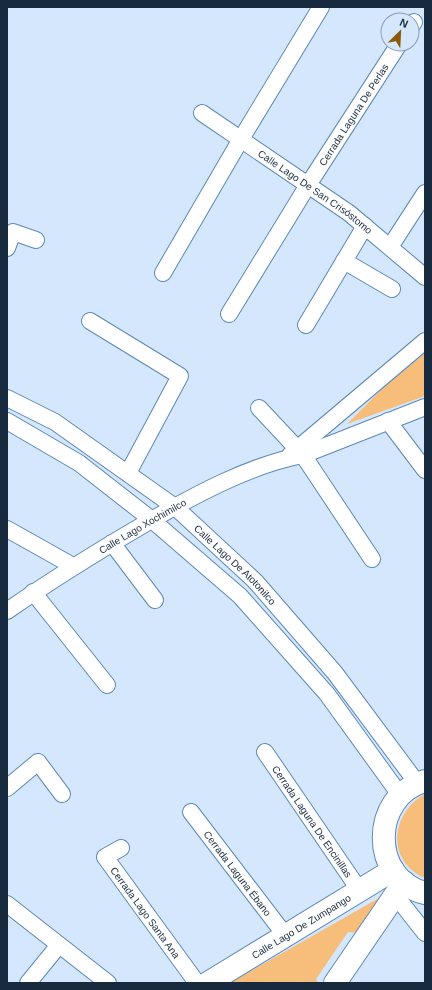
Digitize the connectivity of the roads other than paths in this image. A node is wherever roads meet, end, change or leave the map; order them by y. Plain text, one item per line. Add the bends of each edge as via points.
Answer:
1 (322, 7) edge
2 (395, 52) edge
3 (202, 113) dead end
4 (241, 139) junction
5 (308, 185) junction
6 (425, 193) edge
7 (420, 211) edge
8 (365, 226) junction
9 (36, 240) dead end
10 (390, 247) junction
11 (7, 248) edge
12 (344, 261) junction
13 (163, 273) dead end
14 (425, 277) edge
15 (392, 289) dead end
16 (229, 314) dead end
17 (90, 321) dead end
18 (306, 325) dead end
19 (425, 341) edge
20 (7, 398) edge
21 (425, 407) edge
22 (259, 408) dead end
23 (7, 421) edge
24 (388, 421) junction
25 (296, 454) junction
26 (425, 470) edge
27 (128, 473) junction
28 (175, 507) junction
29 (152, 520) junction
30 (7, 529) edge
31 (112, 543) junction
32 (372, 559) dead end
33 (73, 566) junction
34 (34, 592) junction
35 (155, 600) dead end
36 (7, 611) edge
37 (107, 685) dead end
38 (265, 752) dead end
39 (414, 787) edge
40 (7, 788) edge
41 (62, 794) dead end
42 (191, 812) dead end
43 (121, 848) dead end
44 (397, 882) junction
45 (360, 891) junction
46 (425, 893) edge
47 (7, 904) edge
48 (425, 933) edge
49 (285, 935) junction
50 (59, 945) junction
51 (28, 983) edge
52 (108, 983) edge
53 (197, 983) edge
54 (208, 983) edge
55 (335, 983) edge

1 - 4 street
2 - 5 street, Cerrada Laguna De Perlas
3 - 4 street, Calle Lago De San Crisóstomo
4 - 5 street, Calle Lago De San Crisóstomo
4 - 13 street
5 - 8 street, Calle Lago De San Crisóstomo
5 - 16 street, Cerrada Laguna De Perlas
6 - 7 street
7 - 10 street
8 - 10 street, Calle Lago De San Crisóstomo
8 - 12 street
9 - 11 street via 13,232
10 - 14 street, Calle Lago De San Crisóstomo
12 - 15 street
12 - 18 street
17 - 27 street via 180,376
19 - 25 street, Calle Lago Xochimilco
20 - 27 street, Calle Lago De Atotonilco via 55,422
21 - 24 street, Calle Lago Xochimilco
22 - 25 street
23 - 29 street, Calle Lago De Atotonilco via 79,463
24 - 25 street, Calle Lago Xochimilco
24 - 26 street
25 - 28 street, Calle Lago Xochimilco via 205,490
25 - 32 street
27 - 28 street, Calle Lago De Atotonilco
28 - 29 street, Calle Lago Xochimilco
28 - 39 street, Calle Lago De Atotonilco via 254,580 335,673
29 - 31 street, Calle Lago Xochimilco
29 - 39 street, Calle Lago De Atotonilco via 240,596
30 - 33 street
31 - 33 street, Calle Lago Xochimilco
31 - 35 street
33 - 34 street, Calle Lago Xochimilco
34 - 36 street, Calle Lago Xochimilco
34 - 37 street
38 - 45 street, Cerrada Laguna De Encinillas
39 - 44 street via 388,812 383,832 385,852
40 - 41 street via 38,762
42 - 49 street, Cerrada Laguna Ébano
43 - 53 street, Cerrada Lago Santa Ana via 105,857
44 - 45 street, Calle Lago De Zumpango
44 - 46 street
44 - 48 street
44 - 55 street
45 - 49 street, Calle Lago De Zumpango
47 - 50 street
49 - 54 street, Calle Lago De Zumpango
50 - 51 street
50 - 52 street

